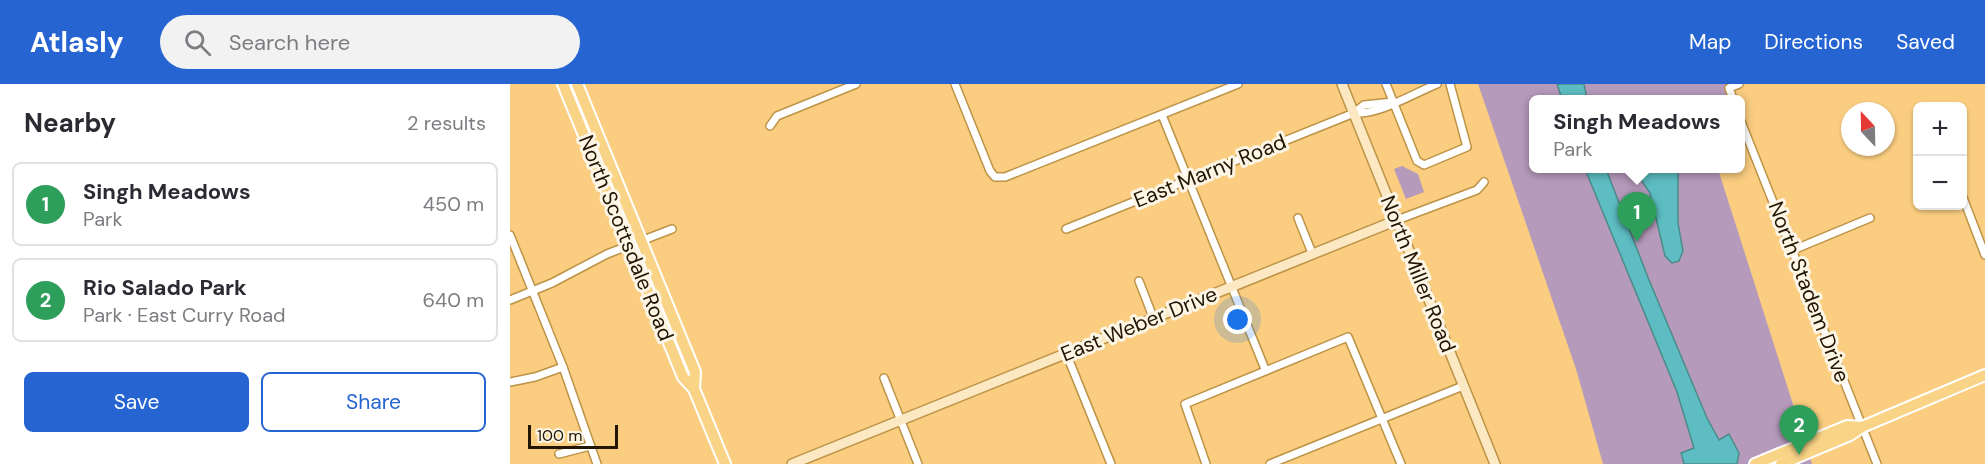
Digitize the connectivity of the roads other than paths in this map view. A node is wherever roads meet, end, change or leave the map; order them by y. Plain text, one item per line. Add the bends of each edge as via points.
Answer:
1 (563, 84) edge
2 (577, 84) edge
3 (856, 84) edge
4 (955, 84) edge
5 (1238, 84) edge
6 (1342, 84) edge
7 (1386, 84) edge
8 (1437, 84) edge
9 (1450, 84) edge
10 (1739, 84) edge
11 (1731, 95) edge
12 (1393, 102) junction
13 (1354, 112) junction
14 (1162, 115) junction
15 (770, 126) dead end
16 (1745, 131) edge
17 (1188, 180) junction
18 (1484, 182) dead end
19 (1967, 208) edge
20 (1298, 218) dead end
21 (1870, 218) dead end
22 (1397, 220) junction
23 (672, 229) dead end
24 (1066, 229) dead end
25 (510, 235) edge
26 (641, 240) junction
27 (629, 245) junction
28 (1793, 250) junction
29 (1312, 253) junction
30 (1985, 255) edge
31 (1139, 281) dead end
32 (1231, 286) junction
33 (533, 291) junction
34 (510, 300) edge
35 (1153, 317) junction
36 (1066, 353) junction
37 (563, 367) junction
38 (1265, 369) junction
39 (1985, 375) edge
40 (884, 378) dead end
41 (510, 382) edge
42 (1463, 386) junction
43 (694, 388) junction
44 (1382, 418) junction
45 (901, 420) junction
46 (1862, 426) junction
47 (590, 446) junction
48 (559, 454) dead end
49 (597, 464) edge
50 (725, 464) edge
51 (792, 464) edge
52 (918, 464) edge
53 (1112, 464) edge
54 (1206, 464) edge
55 (1270, 464) edge
56 (1401, 464) edge
57 (1495, 464) edge
58 (1755, 464) edge
59 (1781, 464) edge
60 (1877, 464) edge

1 - 27 main road, North Scottsdale Road
2 - 26 main road, North Scottsdale Road
3 - 15 street via 777,116
4 - 14 street via 995,177 1005,177
5 - 14 street
6 - 13 street, North Miller Road
7 - 12 street
8 - 12 street, East Marny Road
9 - 12 street via 1467,147 1425,165 1420,165
10 - 11 street via 1729,88
12 - 13 street, East Marny Road via 1377,107 1364,105
13 - 17 street, East Marny Road
13 - 22 street, North Miller Road
14 - 17 street
16 - 28 street, North Stadem Drive
17 - 24 street, East Marny Road
17 - 32 street
18 - 22 street, East Weber Drive via 1477,190
19 - 30 street
20 - 29 street
21 - 28 street
22 - 29 street, East Weber Drive
22 - 42 street, North Miller Road
23 - 26 street
25 - 33 street
26 - 27 street
26 - 43 main road, North Scottsdale Road via 695,372
27 - 33 street
27 - 43 main road, North Scottsdale Road via 683,377
28 - 46 street, North Stadem Drive
29 - 32 street, East Weber Drive
31 - 35 street
32 - 35 street, East Weber Drive
32 - 38 street
33 - 34 street
33 - 37 street
35 - 36 street, East Weber Drive
36 - 45 street, East Weber Drive
36 - 53 street
37 - 41 street
37 - 47 street
38 - 44 street via 1348,337
38 - 54 street via 1185,404
39 - 46 main road
40 - 45 street
42 - 44 street
42 - 57 street, North Miller Road
43 - 50 main road, North Scottsdale Road
44 - 55 street
44 - 56 street
45 - 51 street, East Weber Drive
45 - 52 street
46 - 58 main road via 1847,426
46 - 59 main road via 1850,435
46 - 60 street, North Stadem Drive
47 - 48 street
47 - 49 street

